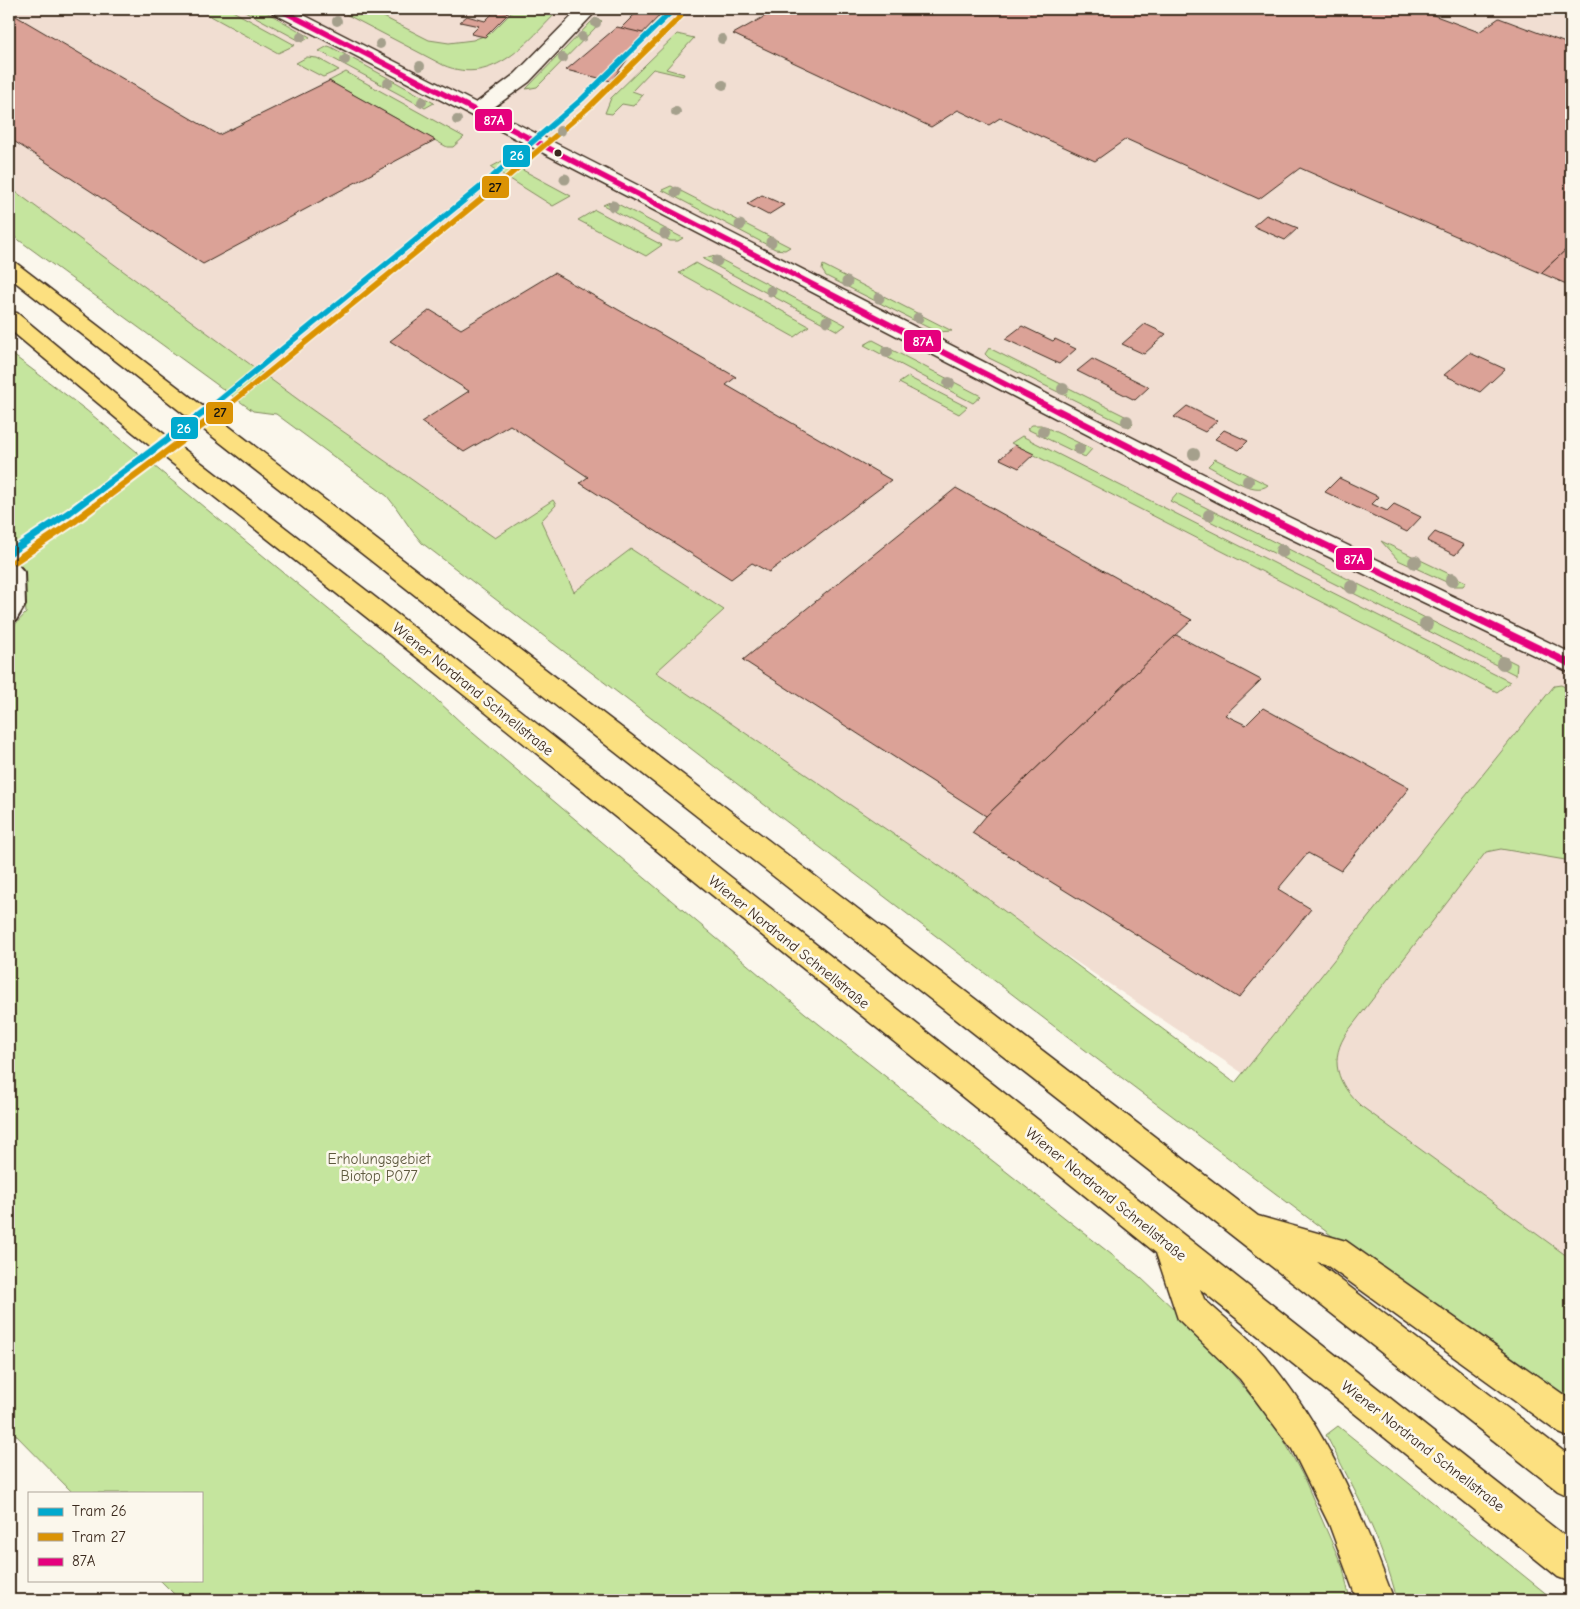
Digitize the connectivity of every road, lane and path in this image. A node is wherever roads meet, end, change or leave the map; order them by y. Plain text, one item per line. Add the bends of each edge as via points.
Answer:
1 (280, 9) edge
2 (590, 9) edge
3 (477, 111) junction
4 (9, 267) edge
5 (9, 318) edge
6 (9, 568) edge
7 (9, 614) edge
8 (1571, 664) edge
9 (1246, 1226) junction
10 (1170, 1245) junction
11 (1571, 1421) edge
12 (1571, 1479) edge
13 (1571, 1564) edge
14 (1375, 1600) edge

1 - 3 street
2 - 3 street via 522,78
3 - 8 street via 1189,478
4 - 9 highway
5 - 10 highway, Wiener Nordrand Schnellstraße via 142,428
6 - 7 lane via 14,572 15,605
9 - 11 highway via 1334,1252
9 - 12 highway
10 - 13 highway, Wiener Nordrand Schnellstraße
10 - 14 highway via 1190,1308 1252,1367 1304,1437 1344,1516

